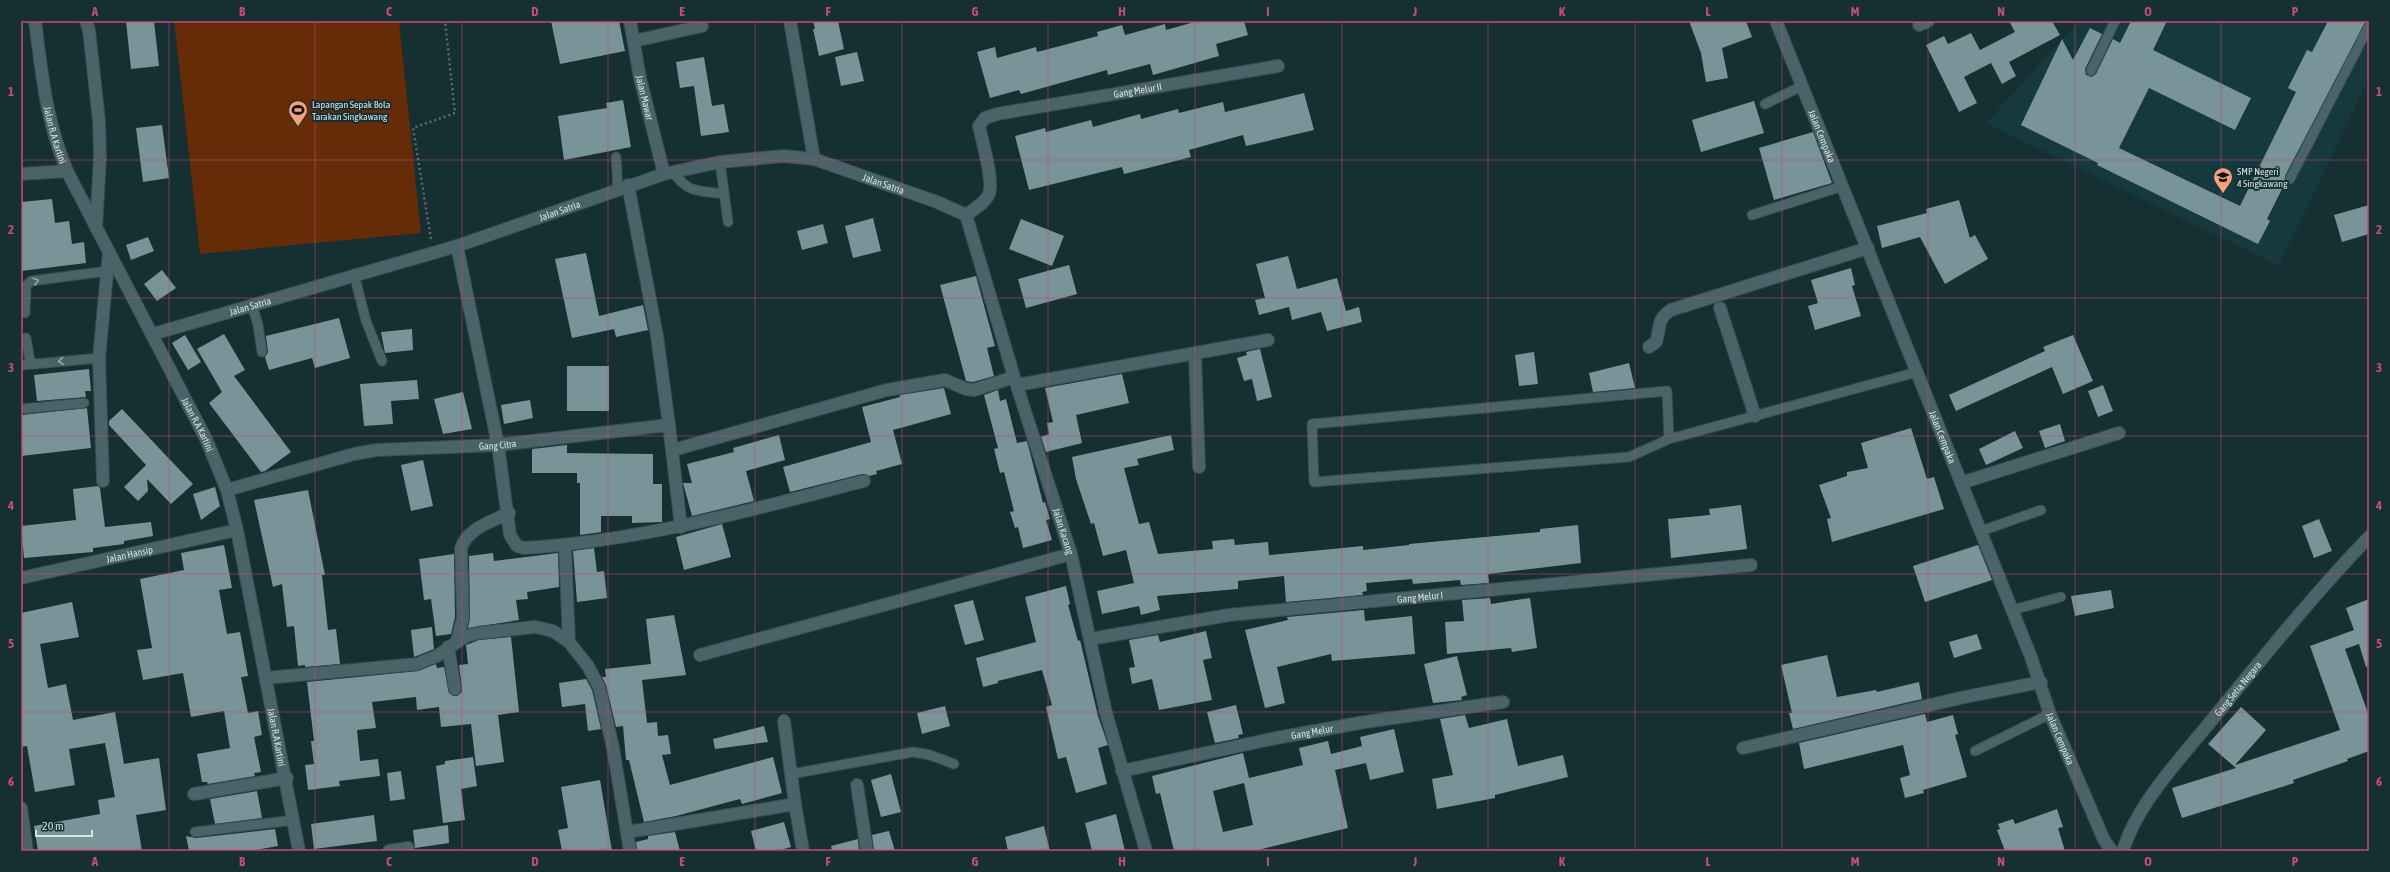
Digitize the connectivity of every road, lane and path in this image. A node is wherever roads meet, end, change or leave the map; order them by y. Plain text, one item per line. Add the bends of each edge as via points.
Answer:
1 (35, 21) edge
2 (86, 21) edge
3 (445, 21) edge
4 (630, 21) edge
5 (790, 21) edge
6 (1776, 21) edge
7 (2115, 21) edge
8 (702, 26) dead end
9 (2369, 26) edge
10 (634, 41) junction
11 (1278, 66) dead end
12 (2091, 71) dead end
13 (1802, 86) junction
14 (1765, 104) dead end
15 (616, 157) dead end
16 (814, 159) junction
17 (720, 162) junction
18 (67, 171) junction
19 (669, 173) junction
20 (21, 174) edge
21 (2290, 179) dead end
22 (1843, 186) junction
23 (623, 187) junction
24 (724, 194) junction
25 (966, 215) junction
26 (1752, 215) dead end
27 (728, 222) dead end
28 (96, 228) junction
29 (457, 246) junction
30 (1868, 248) junction
31 (109, 252) junction
32 (433, 252) junction
33 (108, 270) junction
34 (354, 274) junction
35 (252, 305) junction
36 (1720, 308) dead end
37 (25, 313) dead end
38 (153, 334) junction
39 (26, 338) dead end
40 (1268, 340) dead end
41 (1649, 347) dead end
42 (262, 352) dead end
43 (1195, 354) junction
44 (99, 358) junction
45 (382, 362) dead end
46 (35, 364) junction
47 (21, 365) edge
48 (1917, 372) junction
49 (1016, 381) junction
50 (84, 403) dead end
51 (21, 409) edge
52 (1755, 416) junction
53 (669, 424) junction
54 (2119, 433) dead end
55 (1669, 439) junction
56 (498, 445) junction
57 (673, 450) junction
58 (1200, 467) dead end
59 (103, 481) dead end
60 (864, 481) dead end
61 (1965, 482) junction
62 (227, 490) junction
63 (2041, 510) dead end
64 (509, 513) junction
65 (681, 527) junction
66 (237, 530) junction
67 (1985, 530) junction
68 (2369, 537) edge
69 (565, 546) junction
70 (1071, 554) junction
71 (1751, 565) dead end
72 (21, 578) edge
73 (2061, 597) dead end
74 (2016, 609) junction
75 (1090, 639) junction
76 (569, 642) junction
77 (453, 644) junction
78 (700, 655) dead end
79 (266, 678) junction
80 (2041, 682) junction
81 (455, 689) dead end
82 (1503, 702) dead end
83 (2050, 714) junction
84 (784, 721) dead end
85 (1743, 748) dead end
86 (1974, 751) dead end
87 (954, 764) dead end
88 (1122, 771) junction
89 (792, 774) junction
90 (286, 778) junction
91 (857, 786) dead end
92 (194, 794) dead end
93 (795, 804) junction
94 (21, 808) edge
95 (294, 820) junction
96 (195, 832) dead end
97 (628, 832) junction
98 (408, 848) dead end
99 (27, 851) edge
100 (299, 851) edge
101 (389, 851) edge
102 (630, 851) edge
103 (803, 851) edge
104 (867, 851) edge
105 (1146, 851) edge
106 (2112, 851) edge
107 (2123, 851) edge

1 - 18 street, Jalan R.A Kartini via 45,103 56,144
2 - 28 street via 92,45 99,122
3 - 32 path via 455,113 413,128
4 - 10 street, Jalan Mawar
5 - 16 street
6 - 13 street, Jalan Cempaka
7 - 12 lane
8 - 10 street
9 - 21 lane
10 - 19 street, Jalan Mawar
11 - 25 street, Gang Melur II via 985,118 979,126 990,183 989,194
13 - 14 lane
13 - 22 street, Jalan Cempaka
15 - 23 lane
16 - 17 street, Jalan Satria via 784,156
16 - 25 street, Jalan Satria via 937,202
17 - 19 street, Jalan Satria
17 - 24 lane
18 - 20 street
18 - 28 street, Jalan R.A Kartini
19 - 23 street, Jalan Satria
19 - 24 lane via 689,189
22 - 26 lane
22 - 30 street, Jalan Cempaka
23 - 29 street, Jalan Satria
23 - 53 street via 657,336
24 - 27 lane
25 - 49 street, Jalan Kacang
28 - 31 street, Jalan R.A Kartini
29 - 32 street, Jalan Satria
29 - 56 street
30 - 41 street via 1672,310 1663,315 1656,342
30 - 48 street, Jalan Cempaka
31 - 33 street
31 - 38 street, Jalan R.A Kartini
32 - 34 street, Jalan Satria
37 -> 33 lane via 26,286 31,281
33 - 44 street
34 - 35 street, Jalan Satria
34 - 45 lane via 366,321
35 - 38 street, Jalan Satria
35 - 42 lane
36 - 52 street
38 - 62 street, Jalan R.A Kartini via 206,439
39 - 46 lane via 30,361
40 - 43 street
43 - 49 street
43 - 58 street
44 -> 46 lane
44 - 59 street
46 - 47 lane
48 - 52 lane
48 - 61 street, Jalan Cempaka
49 - 57 street via 974,390 966,390 945,380 887,390
49 - 70 street, Jalan Kacang
50 - 51 lane
52 - 55 lane
53 - 56 street, Gang Citra
53 - 57 street
54 - 61 street
55 - 55 lane via 1629,457 1314,482 1312,424 1667,391
56 - 62 street, Gang Citra via 377,450 354,454
56 - 64 street
57 - 65 street
60 - 65 street
61 - 67 street, Jalan Cempaka
62 - 66 street, Jalan R.A Kartini
63 - 67 lane
64 - 69 street via 510,535 517,546
64 - 77 street via 472,532 464,539 461,548 464,618
65 - 69 street
66 - 72 street, Jalan Hansip
66 - 79 street, Jalan R.A Kartini
67 - 74 street, Jalan Cempaka
68 - 107 street, Gang Setia Negara via 2230,696 2151,798 2134,825
69 - 76 street
70 - 75 street, Jalan Kacang
70 - 78 street
71 - 75 street, Gang Melur I via 1229,615
73 - 74 lane
74 - 80 street, Jalan Cempaka
75 - 88 street, Jalan Kacang
76 - 77 street via 553,631 535,627 478,633
76 - 97 street via 588,666 599,687
77 - 79 street via 437,656 417,664
77 - 81 street
79 - 90 street, Jalan R.A Kartini
80 - 83 street, Jalan Cempaka
80 - 85 street
82 - 88 street, Gang Melur via 1306,733
83 - 86 lane
83 - 106 street, Jalan Cempaka via 2104,840
84 - 89 street
87 - 89 lane via 913,752
88 - 105 street, Jalan Kacang
89 - 93 street
90 - 92 street
90 - 95 street, Jalan R.A Kartini
91 - 104 street
93 - 97 street
93 - 103 street
94 - 99 street
95 - 96 lane
95 - 100 street, Jalan R.A Kartini
97 - 102 street
98 - 101 street

